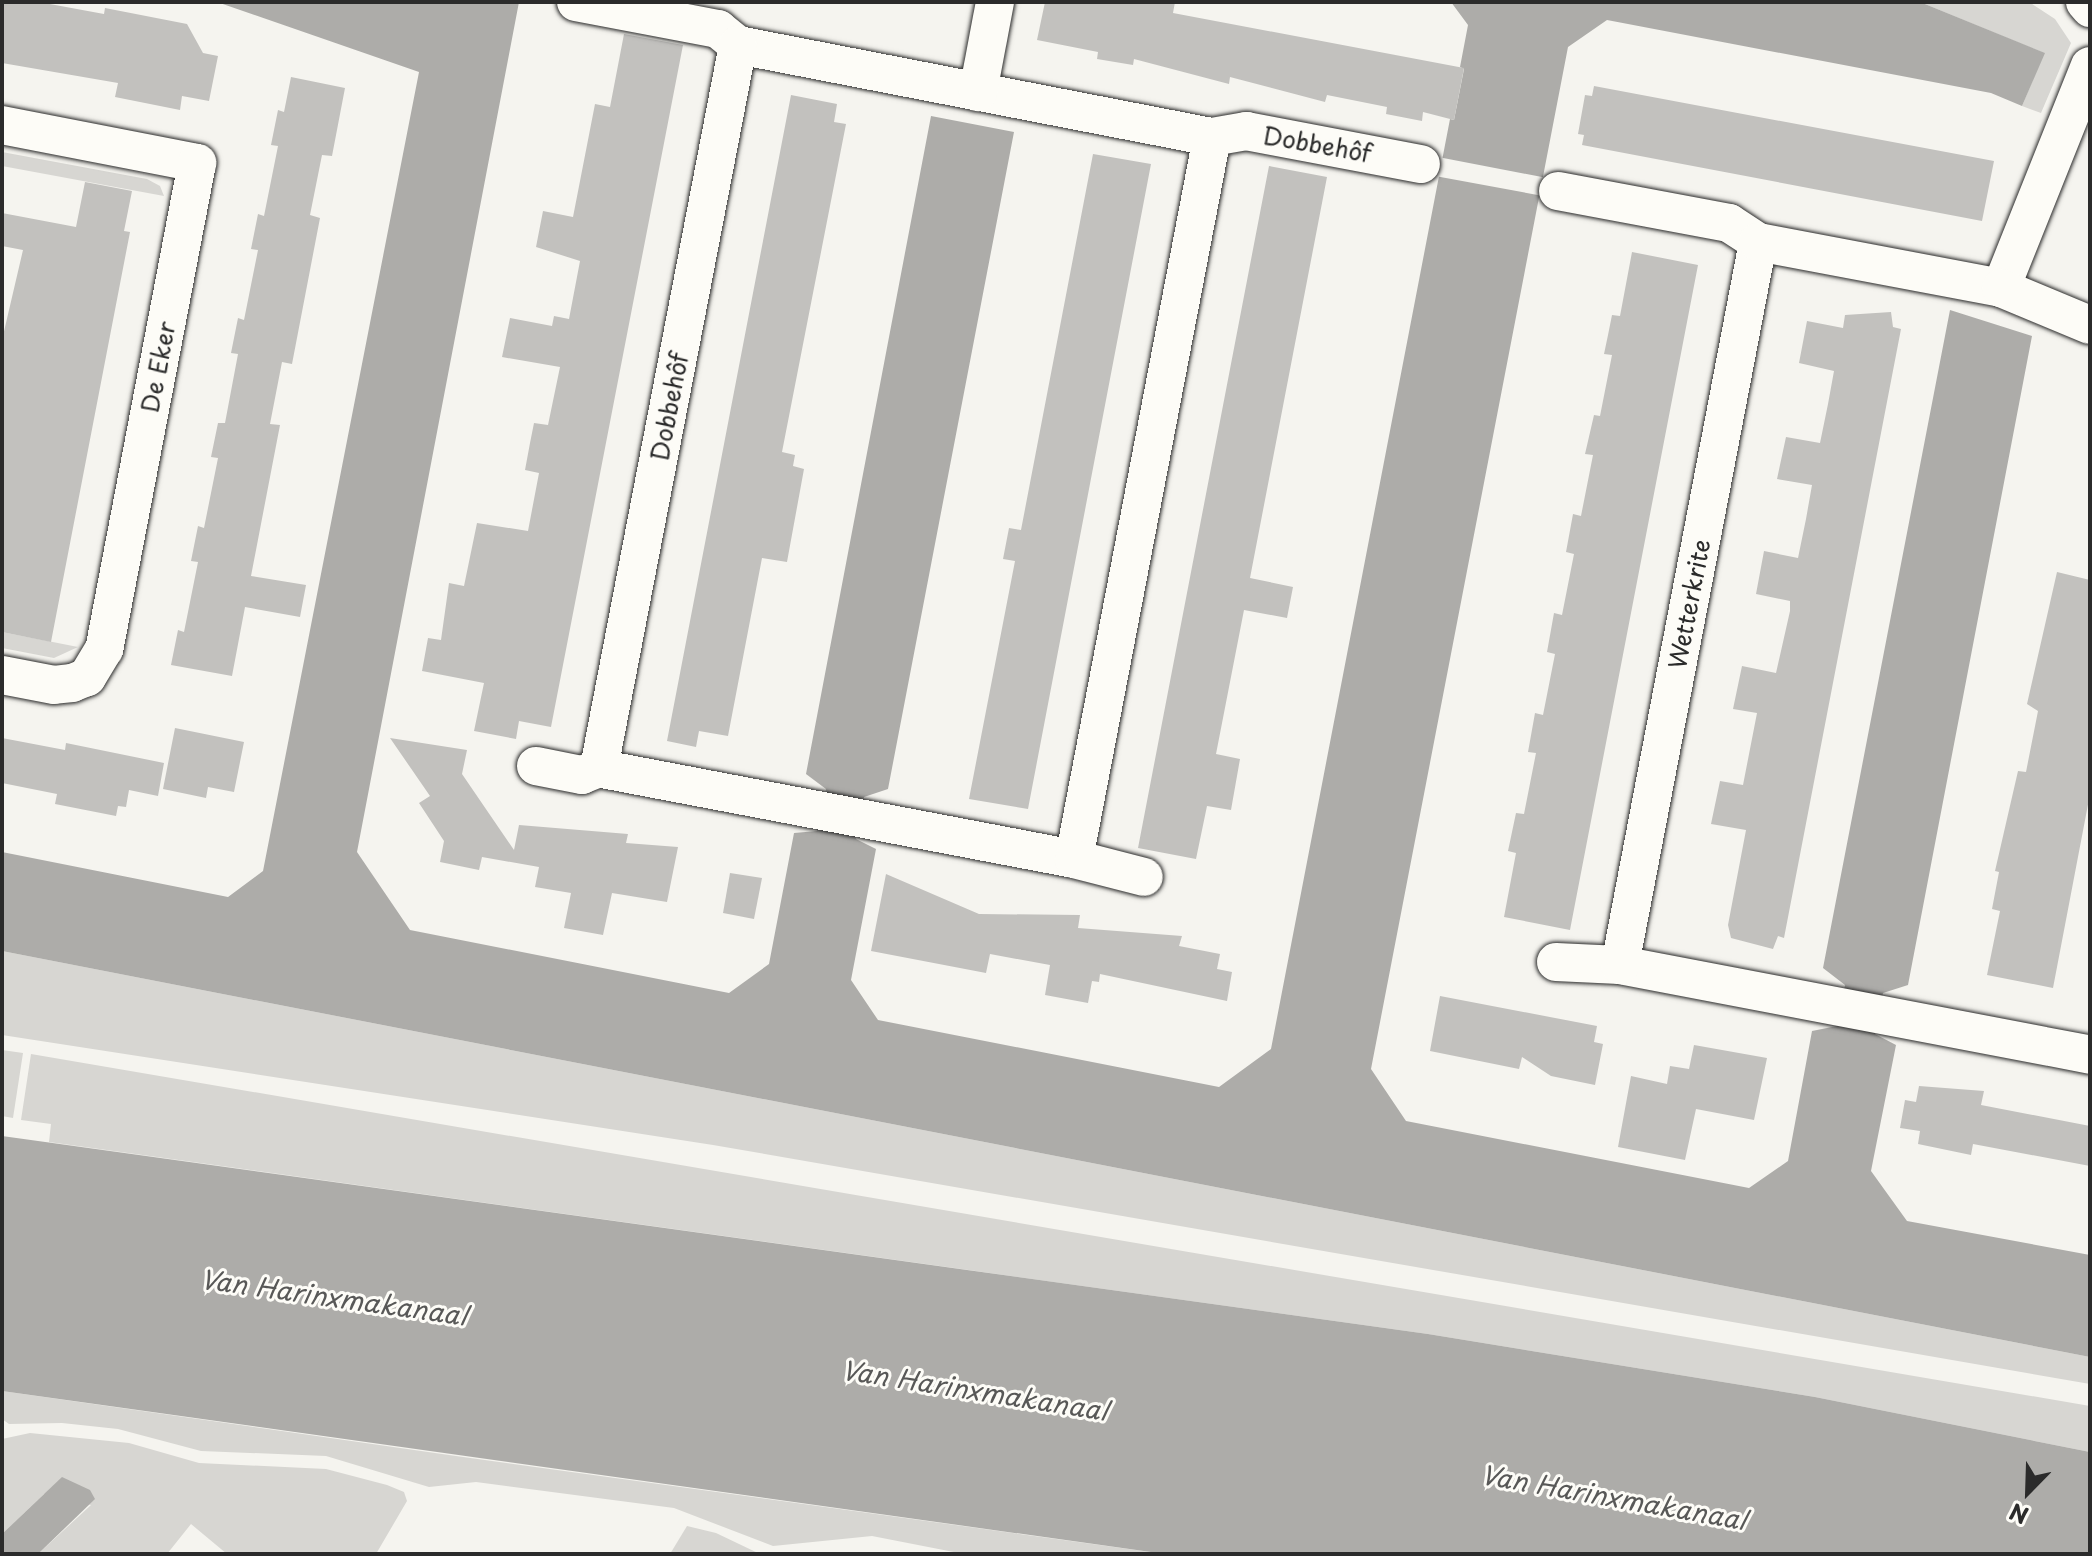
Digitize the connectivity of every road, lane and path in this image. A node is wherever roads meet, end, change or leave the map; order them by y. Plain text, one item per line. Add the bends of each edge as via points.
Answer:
1 (576, 2) edge
2 (995, 2) edge
3 (2085, 2) edge
4 (2090, 8) edge
5 (738, 45) junction
6 (2090, 66) edge
7 (978, 92) junction
8 (2, 125) edge
9 (1212, 137) junction
10 (1421, 164) dead end
11 (1558, 191) dead end
12 (1758, 242) junction
13 (2001, 288) junction
14 (2090, 325) edge
15 (2, 675) edge
16 (536, 766) dead end
17 (599, 768) junction
18 (1074, 859) junction
19 (1144, 877) dead end
20 (1556, 962) dead end
21 (1620, 965) junction
22 (2090, 1055) edge

1 - 5 street, Dobbehôf via 718,29
2 - 7 street
3 - 4 street
5 - 7 street, Dobbehôf
5 - 17 street, Dobbehôf
6 - 13 street
7 - 9 street, Dobbehôf
8 - 15 street, De Eker via 197,163 104,649 87,677 72,683 54,685
9 - 10 street, Dobbehôf via 1246,131
9 - 18 street
11 - 12 street via 1729,223
12 - 13 street
12 - 21 street, Wetterkrite
13 - 14 street
16 - 17 street via 582,775
17 - 18 street
18 - 19 street
20 - 21 street
21 - 22 street

